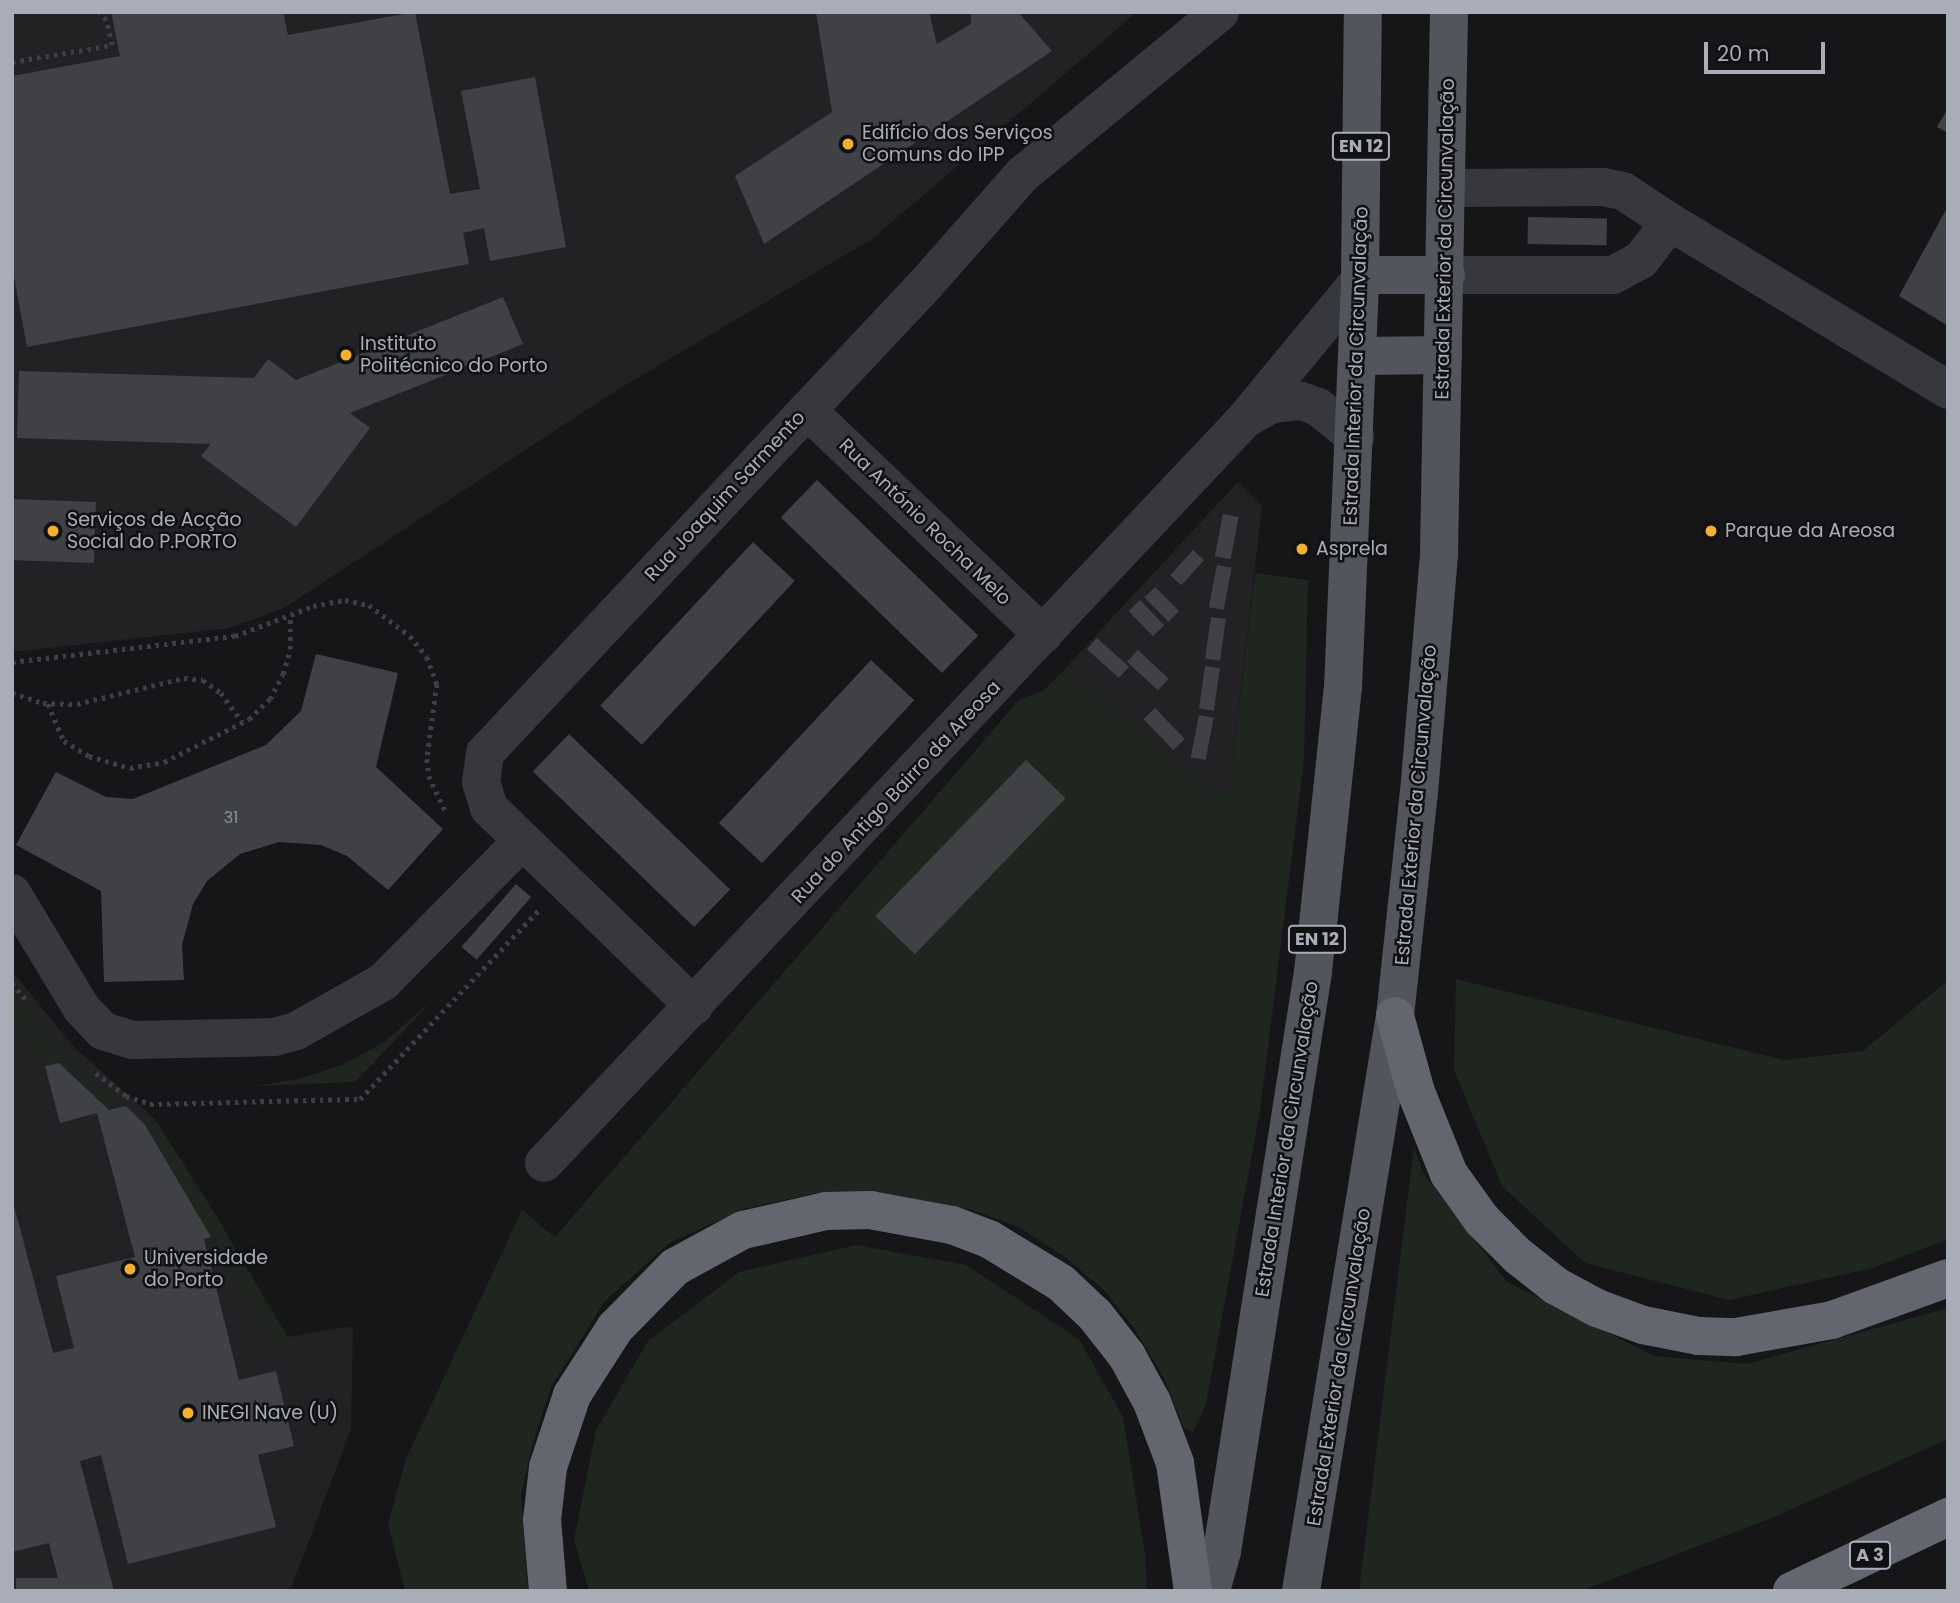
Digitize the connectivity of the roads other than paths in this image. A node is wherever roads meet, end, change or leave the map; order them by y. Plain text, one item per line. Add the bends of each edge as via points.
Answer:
1 (1220, 12) edge
2 (1363, 12) edge
3 (1449, 12) edge
4 (1448, 188) junction
5 (1670, 222) junction
6 (1446, 275) junction
7 (1360, 277) junction
8 (1443, 355) junction
9 (1358, 356) junction
10 (1948, 390) edge
11 (807, 410) junction
12 (1245, 419) junction
13 (1355, 437) junction
14 (1043, 635) junction
15 (522, 841) junction
16 (12, 893) edge
17 (694, 1006) junction
18 (1395, 1016) junction
19 (544, 1163) dead end
20 (1948, 1278) edge
21 (1948, 1517) edge
22 (548, 1591) edge
23 (1193, 1591) edge
24 (1211, 1591) edge
25 (1301, 1591) edge
26 (1792, 1591) edge

1 - 11 street, Rua Joaquim Sarmento via 1023,174
2 - 7 main road, Estrada Interior da Circunvalação / EN 12
3 - 4 main road, Estrada Exterior da Circunvalação
4 - 5 street via 1603,187 1623,191
4 - 6 main road, Estrada Exterior da Circunvalação
5 - 6 street via 1641,260 1614,275
5 - 10 street
6 - 7 main road
6 - 8 main road, Estrada Exterior da Circunvalação
7 - 9 main road, Estrada Interior da Circunvalação / EN 12
7 - 12 street, Rua do Antigo Bairro da Areosa
8 - 9 main road
8 - 18 main road, Estrada Exterior da Circunvalação via 1439,553
9 - 13 main road, Estrada Interior da Circunvalação / EN 12
11 - 14 street, Rua António Rocha Melo
11 - 15 street, Rua Joaquim Sarmento via 485,753 481,782 489,808
12 - 13 street, Rua do Antigo Bairro da Areosa via 1272,404 1301,401 1325,412
12 - 14 street, Rua do Antigo Bairro da Areosa
13 - 24 main road, Estrada Interior da Circunvalação / EN 12 via 1343,688 1314,972 1222,1551
14 - 17 street, Rua do Antigo Bairro da Areosa
15 - 16 street via 383,982 296,1031 274,1037 132,1040 103,1031 82,1009
15 - 17 street, Rua Joaquim Sarmento
17 - 19 street, Rua do Antigo Bairro da Areosa
18 - 20 highway via 1416,1092 1449,1174 1482,1220 1518,1256 1556,1286 1597,1308 1643,1325 1698,1336 1736,1336 1832,1320
18 - 25 main road, Estrada Exterior da Circunvalação
21 - 26 highway, A 3
22 - 23 highway via 542,1520 548,1467 572,1395 615,1328 675,1267 743,1230 826,1211 870,1210 952,1226 989,1239 1061,1283 1095,1315 1127,1356 1152,1402 1175,1463

